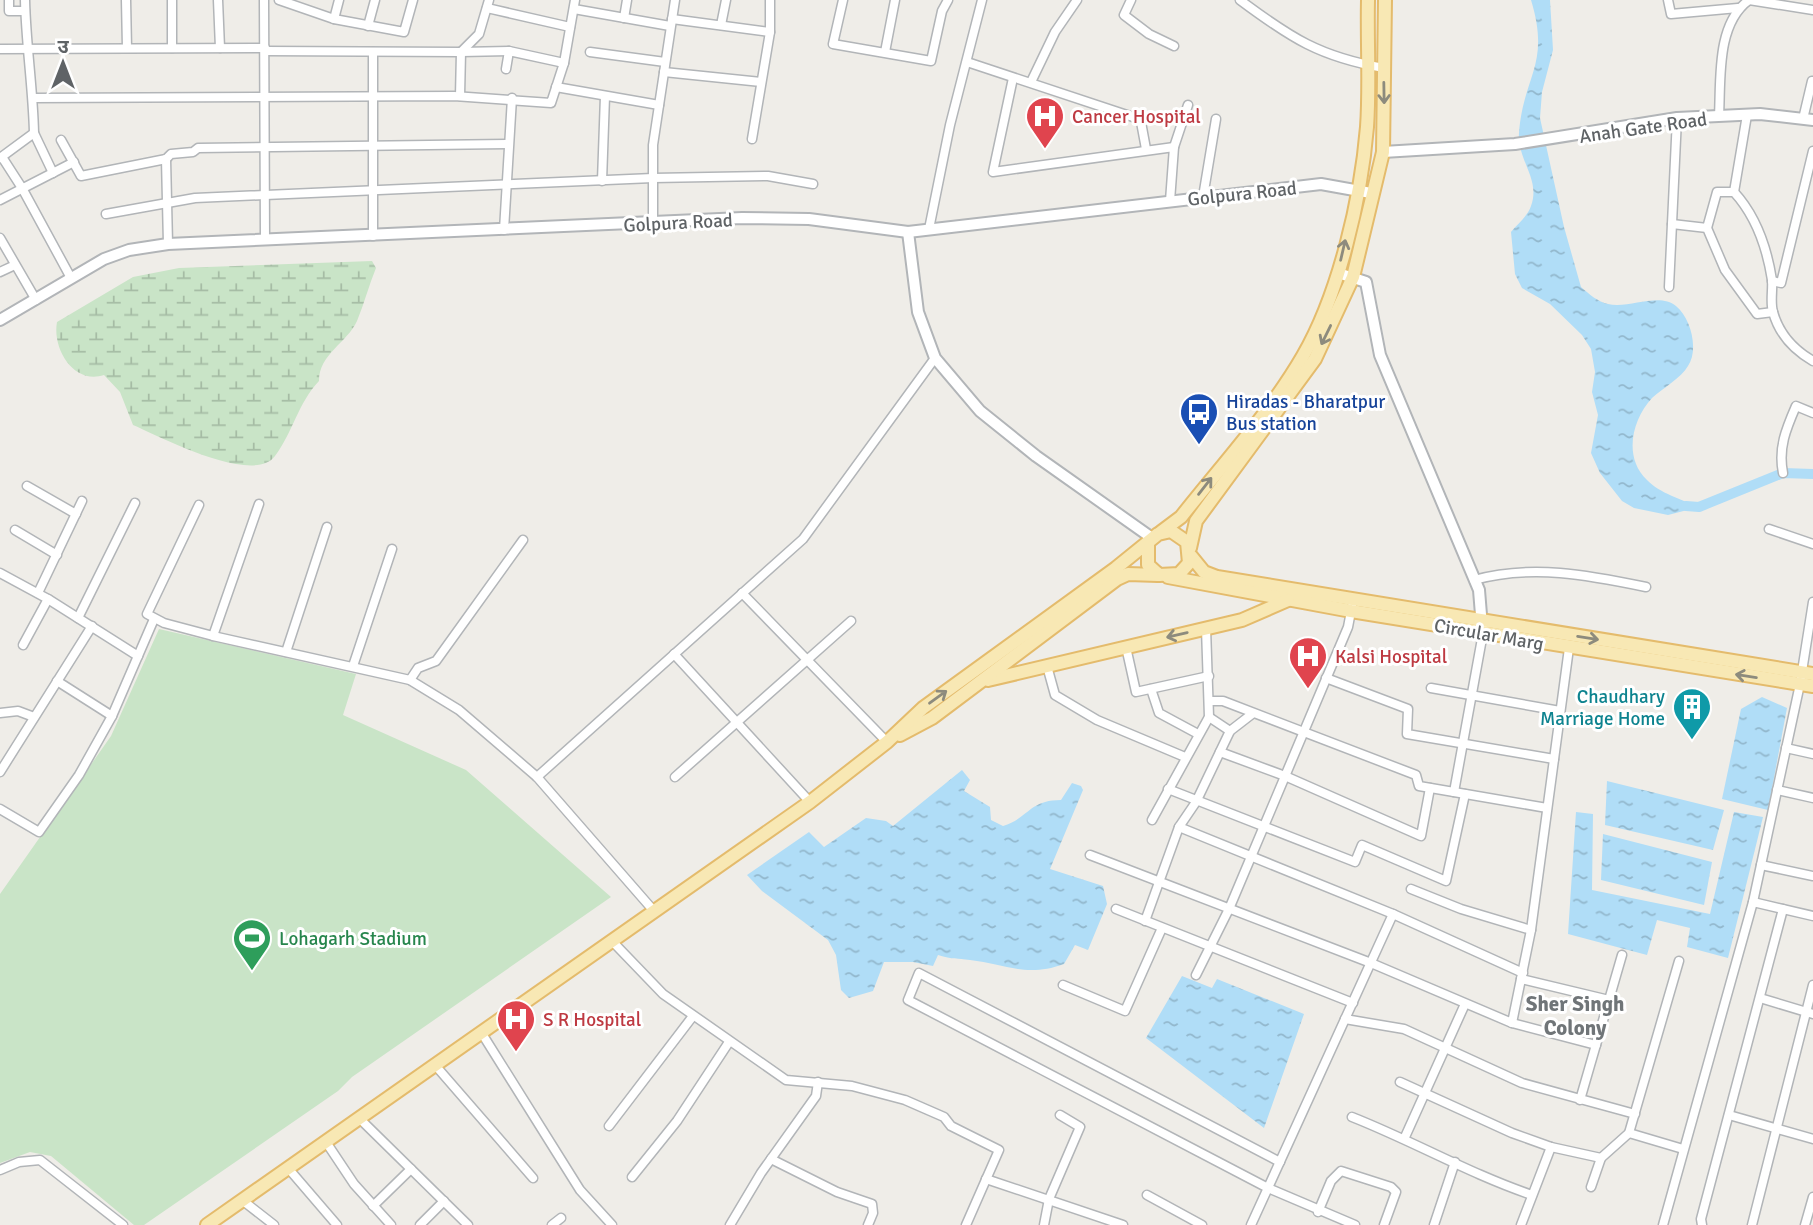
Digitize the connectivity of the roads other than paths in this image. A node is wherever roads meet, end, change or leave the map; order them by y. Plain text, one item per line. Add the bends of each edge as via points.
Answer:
1 (9, 0) edge
2 (25, 0) edge
3 (126, 0) edge
4 (172, 0) edge
5 (218, 0) edge
6 (264, 0) edge
7 (279, 0) edge
8 (339, 0) edge
9 (375, 0) edge
10 (413, 0) edge
11 (626, 0) edge
12 (675, 0) edge
13 (726, 0) edge
14 (770, 0) edge
15 (843, 0) edge
16 (895, 0) edge
17 (948, 0) edge
18 (982, 0) edge
19 (1077, 0) edge
20 (1131, 0) edge
21 (1240, 0) edge
22 (1368, 0) edge
23 (1385, 0) edge
24 (1668, 0) edge
25 (1749, 0) edge
26 (303, 4) edge
27 (488, 4) edge
28 (575, 5) edge
29 (1738, 8) junction
30 (1813, 10) edge
31 (25, 11) junction
32 (624, 18) junction
33 (334, 19) junction
34 (671, 23) junction
35 (722, 24) junction
36 (368, 26) junction
37 (570, 27) junction
38 (769, 32) junction
39 (1174, 46) dead end
40 (26, 48) junction
41 (127, 48) junction
42 (172, 48) junction
43 (220, 48) junction
44 (0, 49) edge
45 (265, 49) junction
46 (373, 51) junction
47 (509, 51) junction
48 (461, 52) junction
49 (590, 52) dead end
50 (885, 52) junction
51 (665, 62) junction
52 (967, 62) junction
53 (564, 63) junction
54 (1367, 65) junction
55 (1384, 68) junction
56 (506, 69) dead end
57 (664, 72) junction
58 (1013, 78) junction
59 (1812, 81) edge
60 (761, 82) junction
61 (1031, 82) junction
62 (556, 87) junction
63 (460, 96) junction
64 (605, 96) junction
65 (33, 98) junction
66 (373, 98) junction
67 (512, 99) junction
68 (265, 100) junction
69 (659, 105) junction
70 (1188, 105) dead end
71 (1747, 115) junction
72 (1719, 116) junction
73 (1216, 118) dead end
74 (1677, 118) junction
75 (1808, 120) edge
76 (34, 133) junction
77 (752, 139) dead end
78 (61, 141) dead end
79 (507, 144) junction
80 (373, 145) junction
81 (1365, 145) junction
82 (265, 147) junction
83 (1174, 147) junction
84 (1146, 149) junction
85 (1384, 149) junction
86 (1813, 151) edge
87 (1, 158) edge
88 (166, 159) junction
89 (74, 162) junction
90 (1361, 168) junction
91 (1378, 172) junction
92 (53, 173) junction
93 (653, 178) junction
94 (602, 181) junction
95 (813, 184) dead end
96 (505, 186) junction
97 (23, 188) junction
98 (1357, 190) junction
99 (373, 192) junction
100 (1734, 192) junction
101 (1371, 193) junction
102 (265, 196) junction
103 (1203, 197) junction
104 (0, 200) edge
105 (1170, 201) junction
106 (167, 204) junction
107 (106, 214) dead end
108 (653, 224) junction
109 (1672, 224) junction
110 (1707, 228) junction
111 (929, 229) junction
112 (504, 230) junction
113 (908, 232) junction
114 (373, 236) junction
115 (0, 238) edge
116 (265, 240) junction
117 (167, 244) junction
118 (15, 265) junction
119 (0, 272) edge
120 (1338, 274) junction
121 (1353, 277) junction
122 (71, 278) junction
123 (1772, 281) junction
124 (1670, 287) dead end
125 (36, 300) junction
126 (1773, 312) junction
127 (0, 320) edge
128 (935, 358) junction
129 (1813, 361) edge
130 (1813, 413) edge
131 (1783, 474) dead end
132 (27, 486) dead end
133 (82, 501) dead end
134 (135, 503) dead end
135 (259, 504) dead end
136 (200, 505) dead end
137 (76, 514) junction
138 (327, 527) dead end
139 (1769, 529) dead end
140 (15, 530) dead end
141 (1152, 538) junction
142 (523, 540) dead end
143 (1813, 544) edge
144 (392, 549) dead end
145 (1190, 552) junction
146 (57, 555) junction
147 (0, 573) edge
148 (1162, 575) junction
149 (1474, 580) junction
150 (1646, 587) dead end
151 (38, 593) junction
152 (742, 593) junction
153 (48, 599) junction
154 (1288, 600) junction
155 (1813, 602) edge
156 (1352, 605) junction
157 (78, 618) junction
158 (154, 619) junction
159 (850, 621) dead end
160 (92, 626) junction
161 (1482, 627) junction
162 (1206, 628) junction
163 (213, 636) junction
164 (23, 645) dead end
165 (1126, 647) junction
166 (1569, 648) junction
167 (286, 652) junction
168 (674, 654) junction
169 (138, 656) junction
170 (807, 660) junction
171 (353, 666) junction
172 (1046, 666) junction
173 (1209, 676) junction
174 (1326, 678) junction
175 (1807, 679) edge
176 (410, 680) junction
177 (57, 681) junction
178 (982, 681) junction
179 (1152, 688) junction
180 (1431, 688) dead end
181 (1472, 695) junction
182 (1209, 701) junction
183 (1560, 711) junction
184 (0, 713) edge
185 (1252, 714) junction
186 (112, 716) junction
187 (34, 717) junction
188 (1209, 717) junction
189 (737, 722) junction
190 (1304, 730) junction
191 (1230, 731) junction
192 (1198, 734) junction
193 (887, 742) junction
194 (1463, 746) junction
195 (1786, 748) junction
196 (1220, 752) junction
197 (1813, 754) edge
198 (1185, 757) junction
199 (1554, 759) junction
200 (0, 772) edge
201 (1285, 776) junction
202 (537, 777) junction
203 (675, 777) dead end
204 (1430, 788) junction
205 (1168, 789) junction
206 (1777, 790) junction
207 (1454, 792) junction
208 (1465, 794) junction
209 (1813, 798) edge
210 (810, 802) junction
211 (1196, 802) junction
212 (1547, 808) junction
213 (0, 809) edge
214 (1152, 820) dead end
215 (1179, 827) junction
216 (1264, 828) junction
217 (1090, 855) dead end
218 (1251, 857) junction
219 (1761, 865) junction
220 (1813, 876) edge
221 (1160, 882) junction
222 (1411, 889) dead end
223 (1753, 902) junction
224 (1116, 909) dead end
225 (1229, 909) junction
226 (1783, 909) junction
227 (653, 910) junction
228 (1393, 914) junction
229 (1813, 916) edge
230 (1145, 921) junction
231 (1162, 928) junction
232 (1531, 930) junction
233 (611, 940) junction
234 (1210, 947) junction
235 (1622, 955) dead end
236 (1679, 961) dead end
237 (1371, 963) junction
238 (1196, 975) dead end
239 (1522, 976) junction
240 (1063, 985) dead end
241 (1813, 985) edge
242 (1760, 998) junction
243 (1609, 1000) junction
244 (1353, 1003) junction
245 (1465, 1004) junction
246 (1809, 1013) edge
247 (693, 1016) junction
248 (1345, 1019) junction
249 (1512, 1023) junction
250 (481, 1032) junction
251 (729, 1042) junction
252 (1596, 1045) junction
253 (1445, 1048) junction
254 (435, 1065) junction
255 (818, 1082) junction
256 (1400, 1082) dead end
257 (1425, 1093) junction
258 (1580, 1100) junction
259 (1635, 1114) junction
260 (1060, 1115) dead end
261 (1729, 1115) junction
262 (1352, 1117) dead end
263 (360, 1119) junction
264 (609, 1126) dead end
265 (1774, 1128) junction
266 (1629, 1133) junction
267 (1405, 1138) junction
268 (1813, 1139) edge
269 (326, 1142) junction
270 (1551, 1147) junction
271 (1684, 1149) junction
272 (1601, 1158) junction
273 (771, 1159) junction
274 (1280, 1161) junction
275 (1455, 1162) junction
276 (288, 1168) junction
277 (411, 1169) junction
278 (0, 1170) edge
279 (632, 1177) dead end
280 (533, 1178) dead end
281 (986, 1179) junction
282 (1591, 1187) dead end
283 (1268, 1188) junction
284 (1147, 1195) dead end
285 (1532, 1195) junction
286 (1813, 1197) edge
287 (1049, 1199) junction
288 (242, 1200) junction
289 (444, 1201) junction
290 (373, 1206) junction
291 (1318, 1212) junction
292 (561, 1219) dead end
293 (122, 1225) edge
294 (207, 1225) edge
295 (274, 1225) edge
296 (337, 1225) edge
297 (391, 1225) edge
298 (420, 1225) edge
299 (468, 1225) edge
300 (552, 1225) edge
301 (612, 1225) edge
302 (730, 1225) edge
303 (868, 1225) edge
304 (966, 1225) edge
305 (1044, 1225) edge
306 (1123, 1225) edge
307 (1202, 1225) edge
308 (1251, 1225) edge
309 (1355, 1225) edge
310 (1384, 1225) edge
311 (1434, 1225) edge
312 (1521, 1225) edge
313 (1662, 1225) edge
314 (1702, 1225) edge
315 (1752, 1225) edge
316 (1805, 1225) edge

1 - 31 street via 9,11
2 - 31 street
3 - 41 street
4 - 42 street
5 - 43 street
6 - 45 street
7 - 26 street
8 - 33 street
9 - 36 street
10 - 36 street via 404,32
11 - 32 street
12 - 34 street
13 - 35 street
14 - 38 street
15 - 50 street via 833,44
16 - 50 street
17 - 50 street via 931,61
18 - 52 street
19 - 61 street via 1055,32
20 - 39 street via 1124,15
21 - 54 street via 1302,44
22 - 54 main road
23 - 55 main road
24 - 29 street via 1671,14
25 - 29 street
25 - 30 street
26 - 33 street
27 - 37 street
27 - 48 street via 480,34
28 - 32 street
28 - 37 street
29 - 72 street via 1723,47
31 - 40 street
32 - 34 street
33 - 36 street
34 - 35 street
34 - 51 street
35 - 38 street
37 - 53 street
38 - 60 street
40 - 41 street
40 - 44 street
40 - 65 street
41 - 42 street
42 - 43 street
43 - 45 street
45 - 46 street
45 - 68 street
46 - 48 street
46 - 66 street
47 - 48 street
47 - 53 street
47 - 56 street
48 - 63 street
49 - 51 street
51 - 57 street
52 - 58 street
52 - 111 street
53 - 62 street
54 - 55 street
54 - 81 main road
55 -> 85 main road
57 - 60 street
57 - 69 street
58 - 61 street
58 - 84 street via 993,172
59 - 75 street
60 - 77 street
61 - 84 street via 1133,117 1141,122
62 - 64 street
62 - 67 street via 551,103
63 - 66 street
63 - 67 street
64 - 69 street
64 - 94 street
65 - 68 street
65 - 76 street
66 - 68 street
66 - 80 street
67 - 79 street
68 - 82 street
69 - 93 street
70 - 83 street
71 - 72 street, Anah Gate Road
71 - 75 street, Anah Gate Road
71 - 100 street
72 - 74 street, Anah Gate Road
73 - 103 street
74 - 85 street, Anah Gate Road via 1515,144
74 - 109 street
76 - 87 street
76 - 92 street
78 - 89 street
79 - 80 street
79 - 96 street
80 - 82 street
80 - 99 street
81 - 85 main road via 1375,136 1383,141
81 - 90 main road
82 - 88 street via 198,148 171,153
82 - 102 street
83 - 84 street
83 - 105 street
85 - 91 main road
86 - 123 street via 1782,283
87 - 97 street
88 - 89 street via 81,176
88 - 106 street
89 - 92 street
90 - 91 main road via 1367,178
90 - 98 main road
91 - 101 main road
92 - 97 street
93 - 94 street
93 - 95 street via 780,176
93 - 108 street
94 - 96 street
96 - 99 street
96 - 112 street
97 - 104 street
97 - 122 street
98 - 101 street, Golpura Road
98 - 103 street, Golpura Road via 1321,184
120 -> 98 main road
99 - 102 street
99 - 114 street
100 - 110 street via 1717,192
100 - 123 street via 1755,223
101 - 121 main road
102 - 106 street via 195,198
102 - 116 street
103 - 105 street, Golpura Road
105 - 111 street, Golpura Road
106 - 107 street
106 - 117 street
108 - 112 street, Golpura Road
108 - 113 street, Golpura Road via 809,219
109 - 110 street
109 - 124 street
110 - 126 street via 1726,270 1757,314
111 - 113 street, Golpura Road
112 - 114 street, Golpura Road
113 - 128 street via 918,312
114 - 116 street, Golpura Road
115 - 118 street
116 - 117 street, Golpura Road
117 - 122 street, Golpura Road via 129,250
118 - 119 street
118 - 125 street
120 - 121 street
141 -> 120 main road via 1181,517 1303,356
121 -> 145 main road via 1315,359 1196,521
121 - 149 street via 1366,282 1380,355
122 - 125 street, Golpura Road
123 - 126 street
125 - 127 street, Golpura Road
126 - 129 street via 1788,342
128 - 141 street via 980,411
128 - 152 street via 803,538
130 - 131 street via 1797,407 1784,432
132 - 137 street
133 - 137 street
134 - 157 street
135 - 163 street
136 - 158 street via 147,614
137 - 146 street
138 - 167 street
139 - 143 street
140 - 146 street
141 - 145 main road via 1177,533
141 - 148 main road via 1148,565
193 -> 141 main road via 923,708
142 - 176 street via 436,661 418,668
144 - 171 street
145 - 148 main road via 1179,574
145 - 156 main road, Circular Marg via 1198,567 1217,577
146 - 151 street
147 - 151 street
148 - 154 main road, Circular Marg
148 - 178 main road, Circular Marg via 1128,574 1116,579
149 - 150 street via 1506,571 1557,572
149 - 161 street
151 - 153 street
152 - 168 street
152 - 170 street
153 - 157 street
153 - 164 street
154 - 156 main road, Circular Marg
154 - 162 main road via 1242,620
155 - 175 street
156 - 161 main road, Circular Marg
156 - 174 street
157 - 160 street
158 - 163 street
158 - 169 street
159 - 170 street
160 - 169 street
160 - 177 street
161 - 166 main road, Circular Marg
161 -> 175 main road, Circular Marg
161 - 181 street
162 -> 165 main road
162 - 173 street
163 - 167 street
165 - 172 main road
165 - 179 street via 1136,692
175 -> 166 main road, Circular Marg
166 - 183 street
167 - 171 street
168 - 189 street
168 - 202 street
169 - 186 street
170 - 189 street
170 - 193 street
171 - 176 street
172 - 178 main road
172 - 198 street via 1055,695 1097,720
173 - 179 street
173 - 182 street
174 - 190 street
174 - 194 street via 1408,709 1407,734
175 - 195 street
176 - 202 street via 458,710
177 - 186 street
177 - 187 street
178 - 193 main road, Circular Marg via 932,718
179 - 192 street via 1159,713
180 - 181 street
181 - 183 street
181 - 194 street
182 - 185 street via 1223,701
182 - 188 street
183 - 199 street
184 - 187 street via 18,711
185 - 190 street
185 - 191 street
186 - 213 street via 39,832
187 - 200 street
188 - 191 street
188 - 192 street
189 - 203 street
189 - 210 street
190 - 201 street
190 - 204 street via 1416,775 1419,786
191 - 196 street
192 - 198 street
193 - 210 main road
194 - 199 street
194 - 207 street
195 - 197 street
195 - 206 street
196 - 201 street
196 - 211 street
198 - 205 street
199 - 212 street
201 - 204 street via 1421,836
201 - 216 street
202 - 227 street
204 - 207 street
205 - 211 street
205 - 214 street
206 - 209 street
206 - 219 street
207 - 208 street
208 - 212 street
208 - 216 street via 1446,881 1362,845 1355,862
210 - 227 main road
211 - 215 street
211 - 216 street
212 - 232 street
215 - 218 street
215 - 221 street
216 - 218 street
217 - 221 street
218 - 225 street
218 - 228 street
219 - 220 street
219 - 223 street
221 - 225 street
221 - 230 street
222 - 232 street
223 - 226 street
223 - 271 street
224 - 230 street
225 - 234 street
225 - 237 street
226 - 229 street
226 - 242 street
227 - 233 main road
228 - 237 street
228 - 239 street
230 - 231 street
231 - 234 street
231 - 240 street via 1125,1011
232 - 239 street
233 - 247 street via 663,994
233 - 250 main road
234 - 238 street
234 - 244 street
235 - 243 street
236 - 259 street
237 - 244 street
237 - 245 street
239 - 243 street
239 - 249 street
241 - 246 street
242 - 246 street
242 - 261 street
243 - 252 street
244 - 248 street
245 - 249 street
245 - 253 street
246 - 265 street
247 - 251 street
247 - 264 street
248 - 253 street via 1404,1030
248 - 274 street
249 - 252 street
250 - 254 main road
250 - 301 street via 580,1190
251 - 255 street via 786,1080
251 - 279 street via 677,1121
252 - 258 street
253 - 257 street
253 - 258 street via 1522,1083
254 - 263 main road
254 - 280 street
255 - 273 street via 816,1096
255 - 281 street via 879,1092 944,1117 951,1126 999,1150
256 - 257 street
257 - 267 street
257 - 270 street
258 - 259 street
259 - 266 street
260 - 287 street via 1080,1128
261 - 265 street
261 - 314 street
262 - 267 street
263 - 269 main road
263 - 277 street
265 - 268 street
265 - 315 street
266 - 271 street
266 - 272 street
267 - 275 street
269 - 276 main road
269 - 290 street
270 - 272 street
270 - 285 street
271 - 313 street
272 - 282 street
273 - 302 street
273 - 303 street via 872,1204
274 - 283 street
274 - 283 street via 919,974 908,1000
275 - 285 street
275 - 311 street
276 - 288 main road
276 - 296 street
277 - 289 street
277 - 290 street
278 - 293 street via 40,1160
281 - 287 street
281 - 304 street
283 - 291 street
283 - 308 street
284 - 307 street
285 - 312 street
286 - 316 street
287 - 305 street
287 - 306 street
288 - 294 main road
288 - 295 street
289 - 298 street
289 - 299 street
290 - 297 street
291 - 309 street
291 - 310 street via 1331,1181 1341,1171 1395,1192
292 - 300 street

